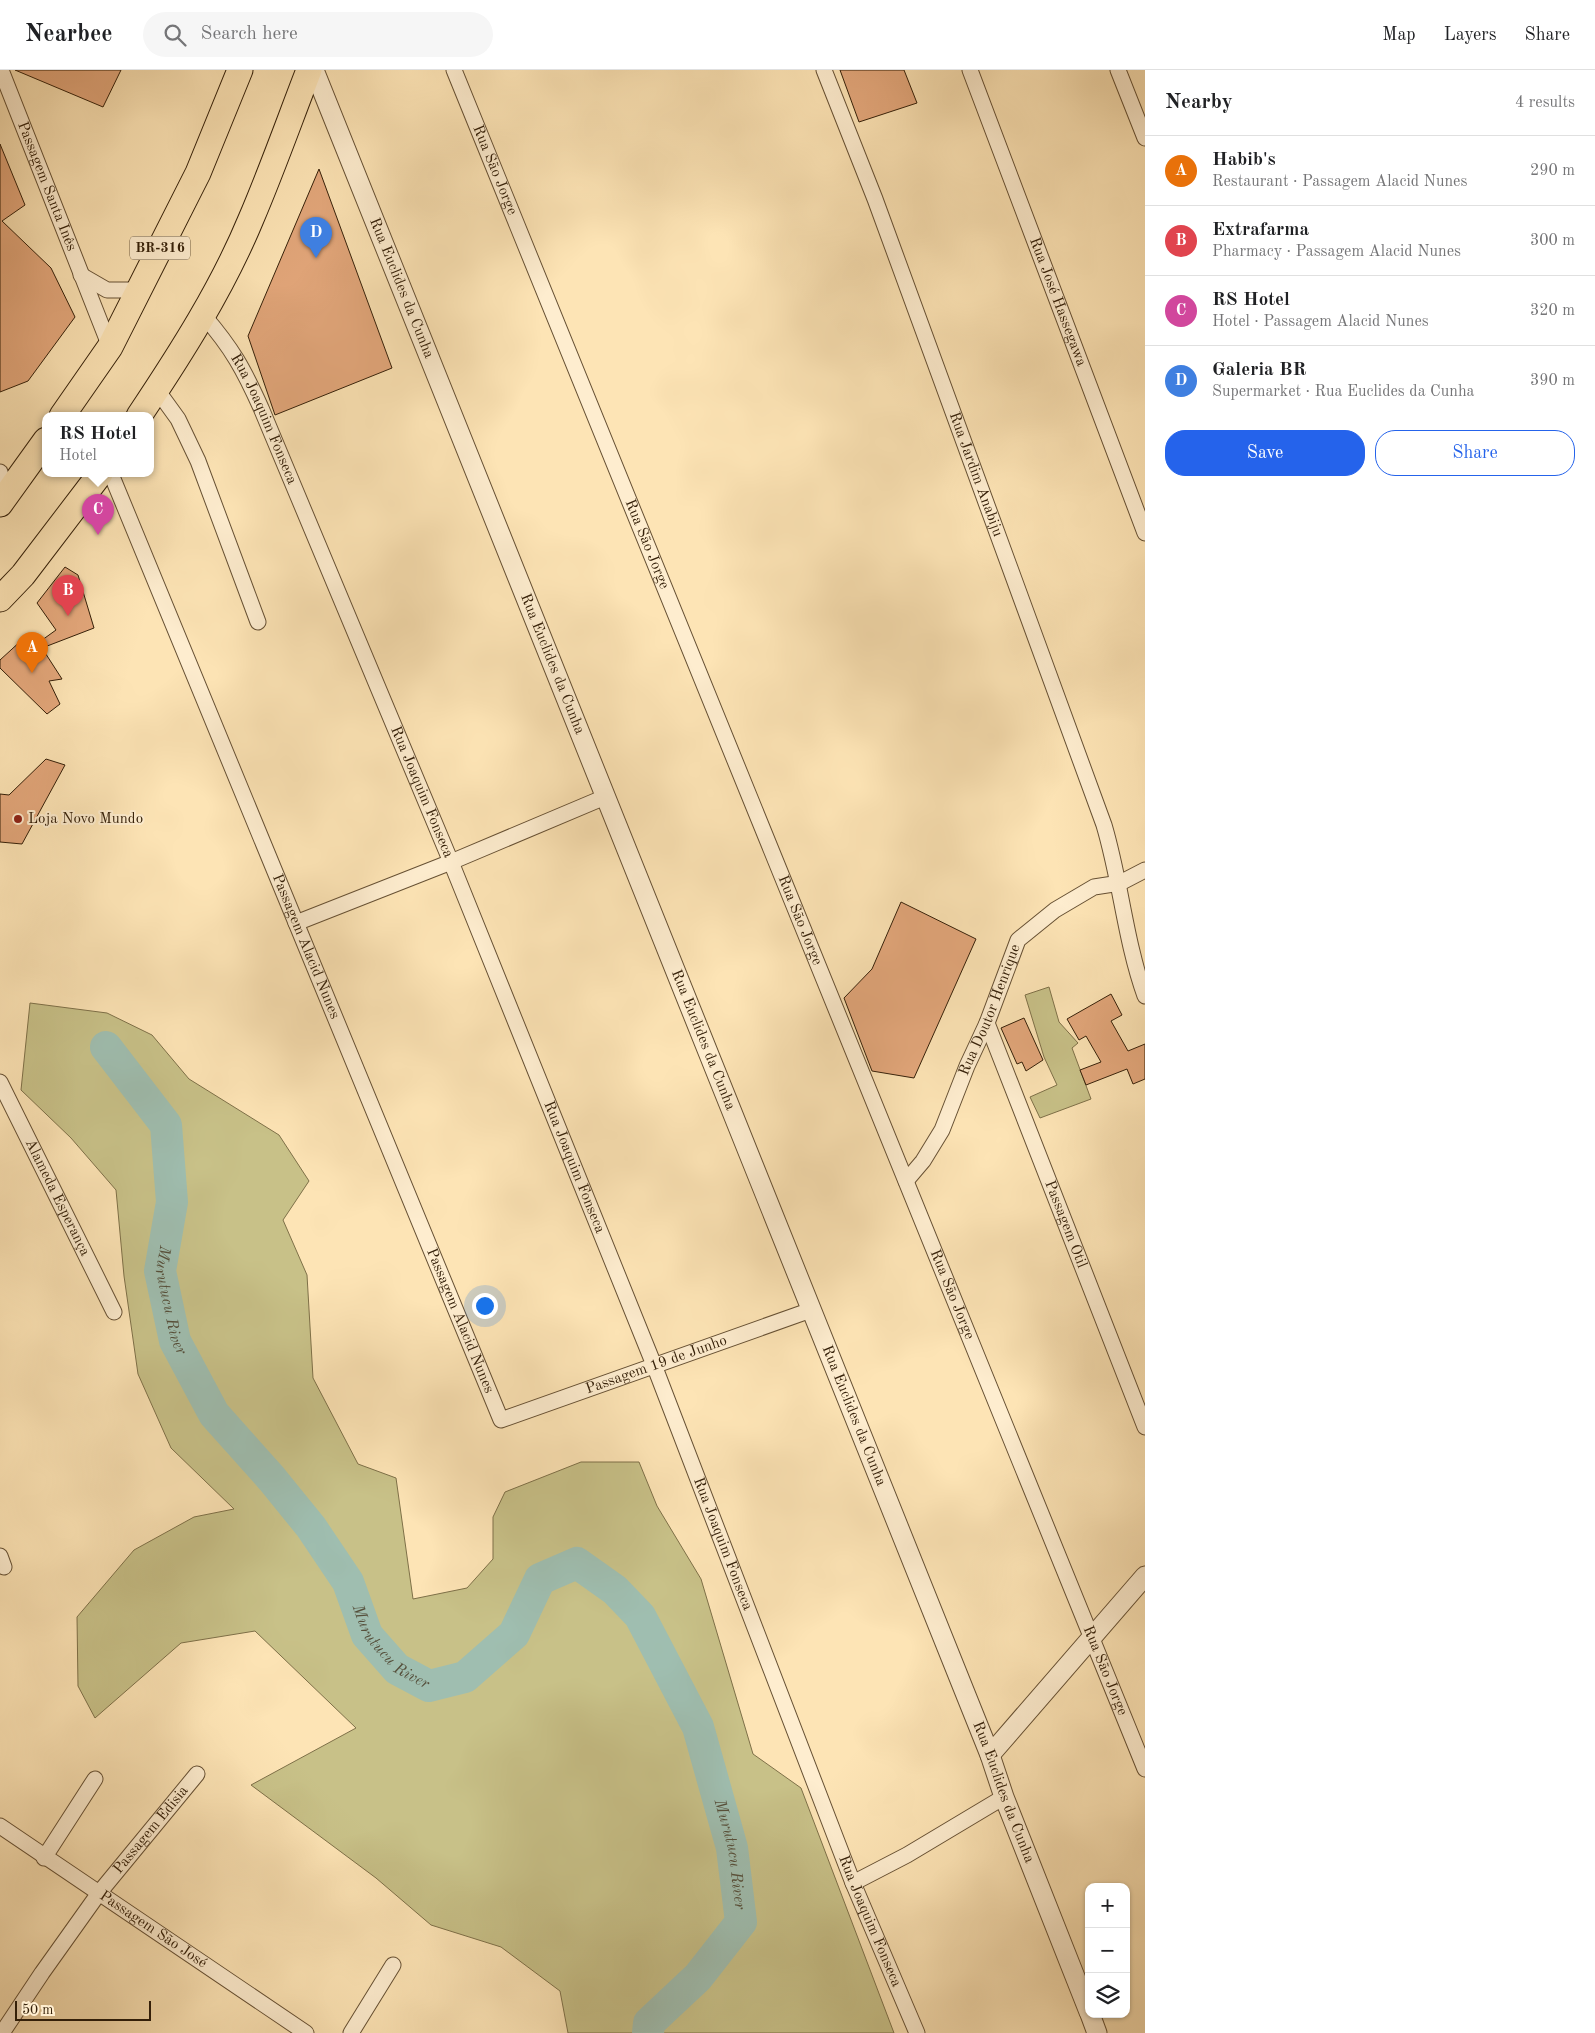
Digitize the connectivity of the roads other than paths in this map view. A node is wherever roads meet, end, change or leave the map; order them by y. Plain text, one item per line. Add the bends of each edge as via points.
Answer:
1 (1, 70) edge
2 (240, 70) edge
3 (308, 70) edge
4 (314, 70) edge
5 (454, 70) edge
6 (824, 70) edge
7 (970, 70) edge
8 (1118, 70) edge
9 (1145, 138) edge
10 (81, 275) junction
11 (139, 290) junction
12 (204, 316) junction
13 (110, 347) junction
14 (157, 390) junction
15 (65, 412) edge
16 (142, 412) edge
17 (42, 446) edge
18 (0, 472) edge
19 (98, 477) edge
20 (112, 477) edge
21 (3, 500) edge
22 (1145, 533) edge
23 (0, 599) edge
24 (258, 622) dead end
25 (605, 797) junction
26 (451, 862) junction
27 (1145, 870) edge
28 (1120, 883) junction
29 (296, 924) junction
30 (1145, 996) edge
31 (987, 1022) junction
32 (0, 1082) edge
33 (906, 1181) junction
34 (811, 1310) junction
35 (114, 1312) dead end
36 (654, 1366) junction
37 (501, 1420) joint
38 (1145, 1427) edge
39 (1145, 1576) edge
40 (1092, 1639) junction
41 (990, 1755) junction
42 (1145, 1769) edge
43 (197, 1774) dead end
44 (95, 1779) dead end
45 (1004, 1797) junction
46 (0, 1826) edge
47 (44, 1858) junction
48 (853, 1883) junction
49 (99, 1893) junction
50 (393, 1965) dead end
51 (1085, 2003) edge
52 (1091, 2018) edge
53 (2, 2033) edge
54 (306, 2033) edge
55 (351, 2033) edge
56 (917, 2033) edge
57 (1097, 2033) edge

1 - 10 street, Passagem Santa Inês
2 - 11 highway, BR-316 via 198,173
3 - 12 highway via 251,219
4 - 25 street, Rua Euclides da Cunha
5 - 33 street, Rua São Jorge
6 - 28 street, Rua Jardim Anabiju via 876,200 1100,816
7 - 22 street, Rua José Hassegawa
8 - 9 street
10 - 11 street via 107,290
10 - 13 street, Passagem Santa Inês
11 - 13 highway, BR-316
12 - 14 highway
12 - 26 street, Rua Joaquim Fonseca via 227,342 244,369
13 - 15 highway, BR-316
14 - 16 highway
14 - 24 street via 178,419 198,461
17 - 21 highway
18 - 21 street
19 - 23 highway via 23,575
20 - 29 street, Passagem Alacid Nunes
25 - 26 street
25 - 34 street, Rua Euclides da Cunha
26 - 29 street
26 - 36 street, Rua Joaquim Fonseca
27 - 28 street, Rua Doutor Henrique
28 - 30 street, Rua Jardim Anabiju via 1128,941
28 - 31 street, Rua Doutor Henrique via 1094,887 1055,910 1018,940
29 - 37 street, Passagem Alacid Nunes
31 - 33 street, Rua Doutor Henrique via 942,1130
31 - 38 street, Passagem Otil
32 - 35 street, Alameda Esperança
33 - 40 street, Rua São Jorge
34 - 36 street, Passagem 19 de Junho
34 - 41 street, Rua Euclides da Cunha
36 - 37 street, Passagem 19 de Junho
36 - 48 street, Rua Joaquim Fonseca
39 - 40 street
40 - 41 street
40 - 42 street, Rua São Jorge
41 - 45 street, Rua Euclides da Cunha
43 - 49 street, Passagem Edisia
44 - 47 street
45 - 48 street
45 - 51 street, Rua Euclides da Cunha
46 - 47 street, Passagem São José
47 - 49 street, Passagem São José
48 - 56 street, Rua Joaquim Fonseca
49 - 53 street, Passagem Edisia
49 - 54 street, Passagem São José
50 - 55 street
52 - 57 street, Rua Euclides da Cunha

